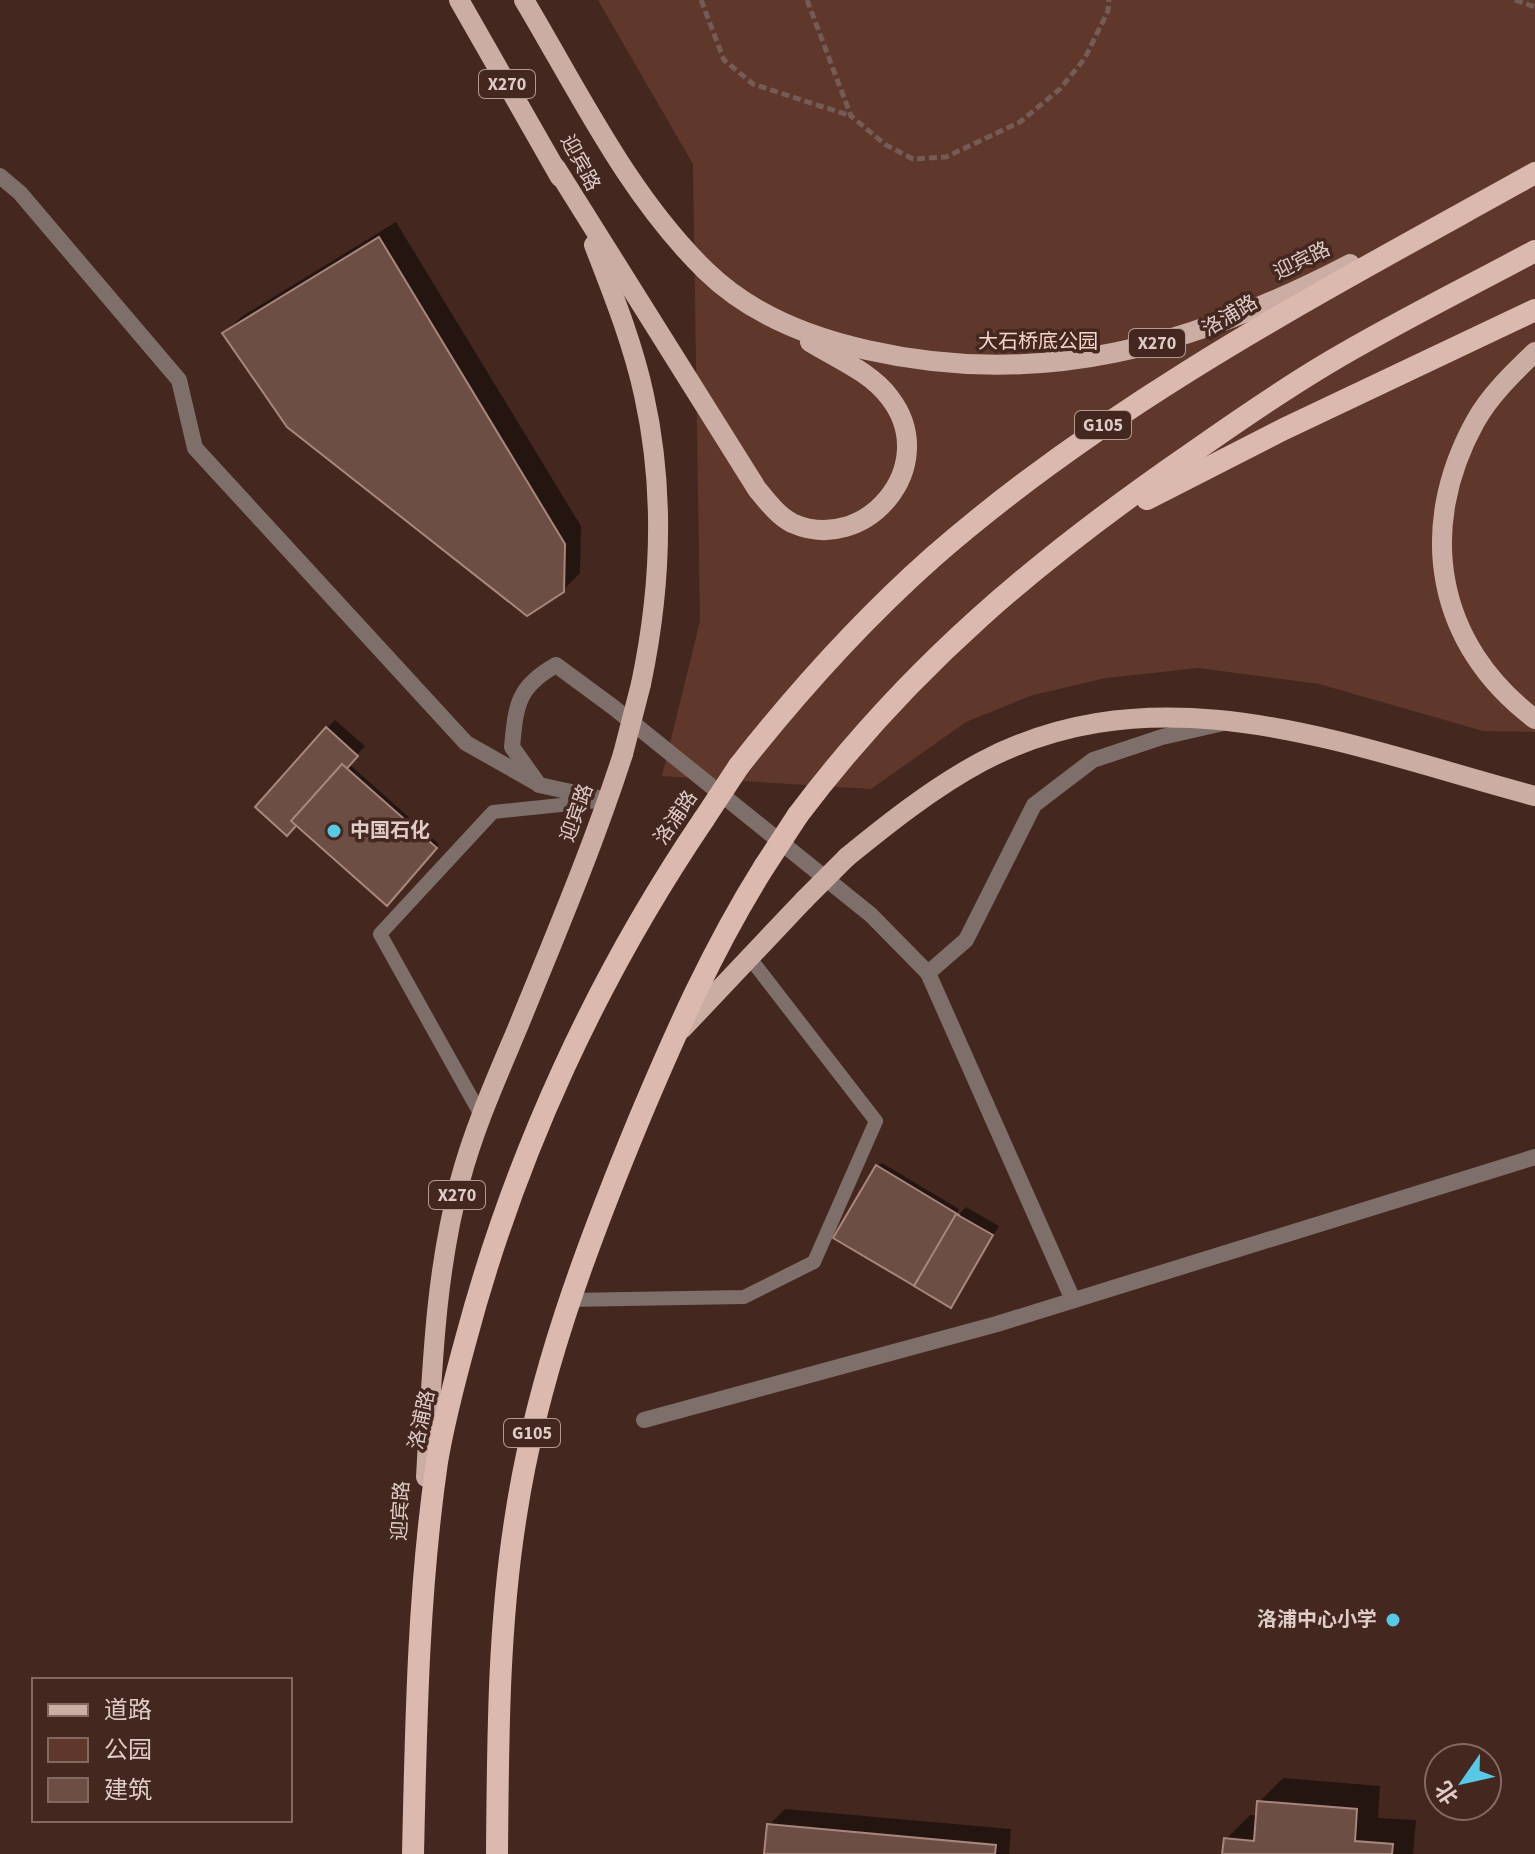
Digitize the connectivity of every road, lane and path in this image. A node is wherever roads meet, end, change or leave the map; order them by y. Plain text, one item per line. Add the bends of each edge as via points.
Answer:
1 (459, 0) edge
2 (524, 0) edge
3 (701, 0) edge
4 (807, 0) edge
5 (1109, 0) edge
6 (1515, 0) edge
7 (1535, 7) edge
8 (851, 116) junction
9 (556, 168) junction
10 (1535, 170) edge
11 (0, 176) edge
12 (1535, 251) edge
13 (751, 307) junction
14 (1535, 310) edge
15 (1535, 352) edge
16 (1079, 535) junction
17 (1535, 719) edge
18 (1236, 720) junction
19 (539, 785) junction
20 (1535, 796) edge
21 (608, 800) junction
22 (749, 957) junction
23 (928, 973) junction
24 (676, 1035) junction
25 (481, 1115) junction
26 (1535, 1157) edge
27 (568, 1300) junction
28 (1073, 1300) junction
29 (644, 1420) dead end
30 (417, 1665) junction
31 (413, 1854) edge
32 (497, 1854) edge

1 - 9 main road, 迎宾路 / X270
2 - 13 main road, 迎宾路 / X270 via 661,220 707,272
3 - 8 path via 724,60 753,84
4 - 8 path
5 - 8 path via 1085,58 1060,89 1020,122 946,157 913,159
6 - 7 path
9 - 13 main road via 767,502 791,522 816,529 844,526 869,515 890,497 904,473 907,435 896,407 871,379
9 - 21 main road, 迎宾路 / X270, bridge via 619,311 644,392 657,487 654,615 641,684
10 - 13 main road, 迎宾路 / X270 via 1254,311 1209,329 1110,355 1012,365 944,363 846,345
10 - 30 highway, 洛浦路 / G105, bridge via 1205,359 1034,476 934,556 865,622 739,766 679,856 603,988 535,1134 485,1270 438,1459
11 - 19 street via 179,380 195,448 466,743
12 - 16 highway, G105 via 1326,364
14 - 16 highway, G105 via 1256,442
15 - 17 main road via 1475,422 1458,461 1443,536 1446,589 1461,633 1503,691
16 - 24 highway, G105, bridge via 922,670 798,815 705,970
18 - 20 main road
18 - 22 main road, bridge via 1170,717 1094,724 1019,745 982,762 847,857
18 - 23 street via 1093,760 1034,805 966,940
19 - 21 street
19 - 23 street via 512,747 516,706 537,676 556,665 871,915
21 - 25 main road, 迎宾路 / X270
21 - 25 lane via 493,812 380,934
22 - 24 main road
22 - 27 lane via 876,1121 814,1262 744,1297
23 - 28 street
24 - 27 highway, G105
25 - 30 main road, 迎宾路 / X270 via 460,1182 438,1294
26 - 28 street
27 - 32 highway, G105 via 534,1422 514,1531 501,1663
28 - 29 street
30 - 31 highway, 洛浦路 / G105

